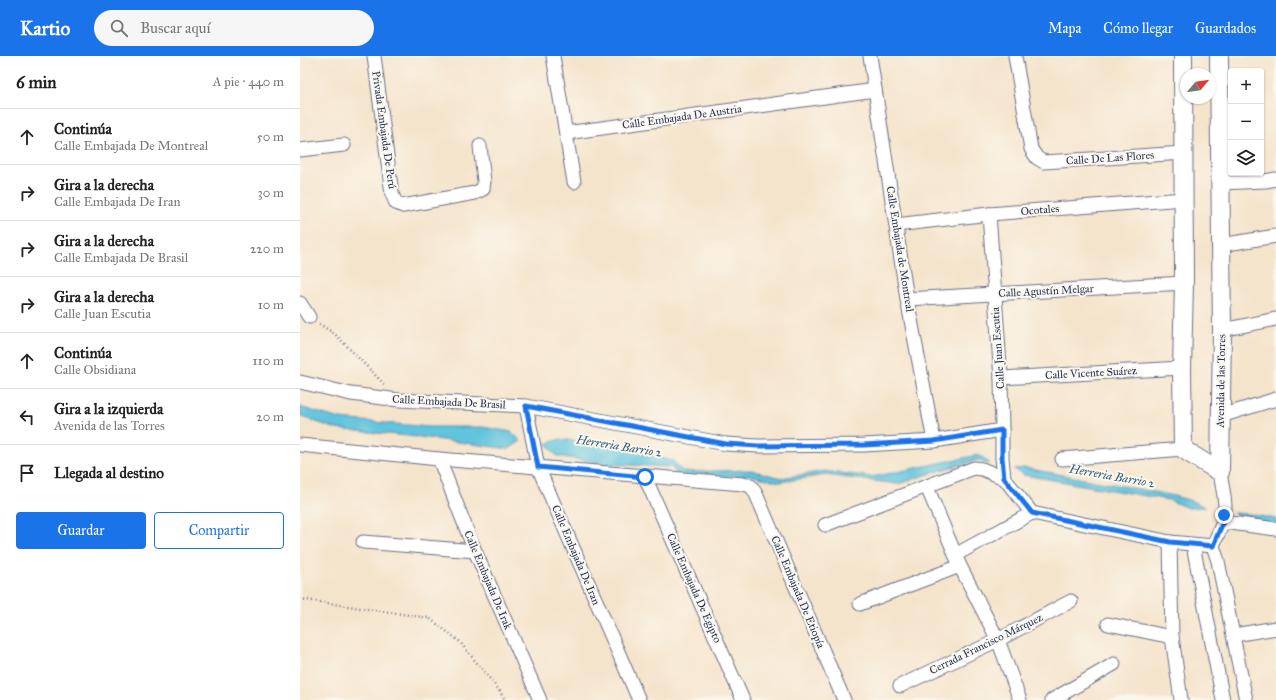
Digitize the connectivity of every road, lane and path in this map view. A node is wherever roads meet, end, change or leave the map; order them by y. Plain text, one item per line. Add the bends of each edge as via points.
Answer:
1 (374, 56) edge
2 (553, 56) edge
3 (870, 56) edge
4 (1015, 56) edge
5 (1182, 56) edge
6 (1219, 56) edge
7 (875, 90) junction
8 (566, 133) junction
9 (344, 145) dead end
10 (480, 146) dead end
11 (300, 150) edge
12 (1184, 153) junction
13 (1276, 178) edge
14 (574, 182) dead end
15 (1221, 183) junction
16 (1184, 199) junction
17 (989, 214) junction
18 (896, 225) junction
19 (1276, 236) edge
20 (1221, 245) junction
21 (1184, 283) junction
22 (995, 294) junction
23 (907, 299) junction
24 (300, 303) edge
25 (309, 317) joint
26 (1276, 319) edge
27 (1222, 330) junction
28 (1182, 368) junction
29 (1000, 378) junction
30 (300, 382) edge
31 (1276, 399) edge
32 (399, 400) junction
33 (526, 406) junction
34 (1221, 416) junction
35 (1002, 430) junction
36 (934, 441) junction
37 (300, 444) edge
38 (1183, 449) junction
39 (439, 459) junction
40 (1062, 460) dead end
41 (538, 467) junction
42 (1003, 469) junction
43 (1220, 472) junction
44 (645, 477) junction
45 (928, 486) junction
46 (1032, 513) junction
47 (1223, 522) junction
48 (825, 525) dead end
49 (1276, 529) edge
50 (363, 542) dead end
51 (1170, 542) junction
52 (1193, 545) junction
53 (1213, 546) junction
54 (475, 551) junction
55 (957, 560) junction
56 (300, 599) edge
57 (1071, 601) dead end
58 (860, 604) dead end
59 (1108, 624) dead end
60 (1276, 628) edge
61 (1234, 635) junction
62 (1172, 637) junction
63 (998, 640) junction
64 (1114, 664) dead end
65 (900, 686) dead end
66 (504, 700) edge
67 (540, 700) edge
68 (639, 700) edge
69 (743, 700) edge
70 (844, 700) edge
71 (1020, 700) edge
72 (1052, 700) edge
73 (1182, 700) edge
74 (1224, 700) edge
75 (1246, 700) edge

1 - 10 street, Privada Embajada De Perú via 392,194 396,203 404,206 475,193 483,189
2 - 8 street
3 - 7 street, Calle Embajada de Montreal
4 - 12 street, Calle De Las Flores via 1031,149 1037,158 1044,162
5 - 12 main road
6 - 15 main road, Avenida de las Torres
7 - 8 street, Calle Embajada De Austria
7 - 18 street, Calle Embajada de Montreal
8 - 14 street
9 - 11 street
12 - 16 main road
13 - 15 street
15 - 20 main road, Avenida de las Torres
16 - 17 street, Ocotales
16 - 21 main road
17 - 18 street, Ocotales
17 - 22 street, Calle Juan Escutia
18 - 23 street, Calle Embajada de Montreal
19 - 20 street
20 - 27 main road, Avenida de las Torres
21 - 22 street, Calle Agustín Melgar
21 - 28 main road
22 - 23 street, Calle Agustín Melgar
22 - 29 street, Calle Juan Escutia
23 - 36 street, Calle Embajada de Montreal
24 - 25 street
25 - 32 path via 335,334
26 - 27 street
27 - 34 main road, Avenida de las Torres
28 - 29 street, Calle Vicente Suárez
28 - 38 main road
29 - 35 street, Calle Juan Escutia
30 - 32 street, Calle Embajada De Brasil via 351,394
31 - 34 street
32 - 33 street, Calle Embajada De Brasil
33 - 36 street, Calle Embajada De Brasil via 726,444 864,445
33 - 41 street, Calle Embajada De Iran
34 - 43 main road, Avenida de las Torres
35 - 36 street, Calle Embajada De Brasil
35 - 42 street, Calle Juan Escutia
37 - 39 street
38 - 40 street
38 - 43 main road
39 - 41 street
39 - 54 street, Calle Embajada De Irak
41 - 44 street
41 - 68 street, Calle Embajada De Iran
42 - 45 street via 974,468
42 - 46 street
43 - 47 street, Avenida de las Torres via 1225,501
44 - 69 street, Calle Embajada De Egipto
44 - 70 street, Calle Embajada De Etiopía via 751,486
45 - 48 street
45 - 55 street
46 - 51 street
46 - 55 street
47 - 49 street
47 - 53 street, Avenida de las Torres
50 - 54 street
51 - 52 street
51 - 62 street
52 - 53 street
52 - 74 street
53 - 61 street
54 - 67 street, Calle Embajada De Irak
55 - 58 street
55 - 63 street
56 - 66 path via 429,618 459,641 499,690
57 - 63 street, Cerrada Francisco Márquez
59 - 62 street
60 - 61 street
61 - 75 street
62 - 73 street
63 - 65 street, Cerrada Francisco Márquez
63 - 71 street
64 - 72 street

